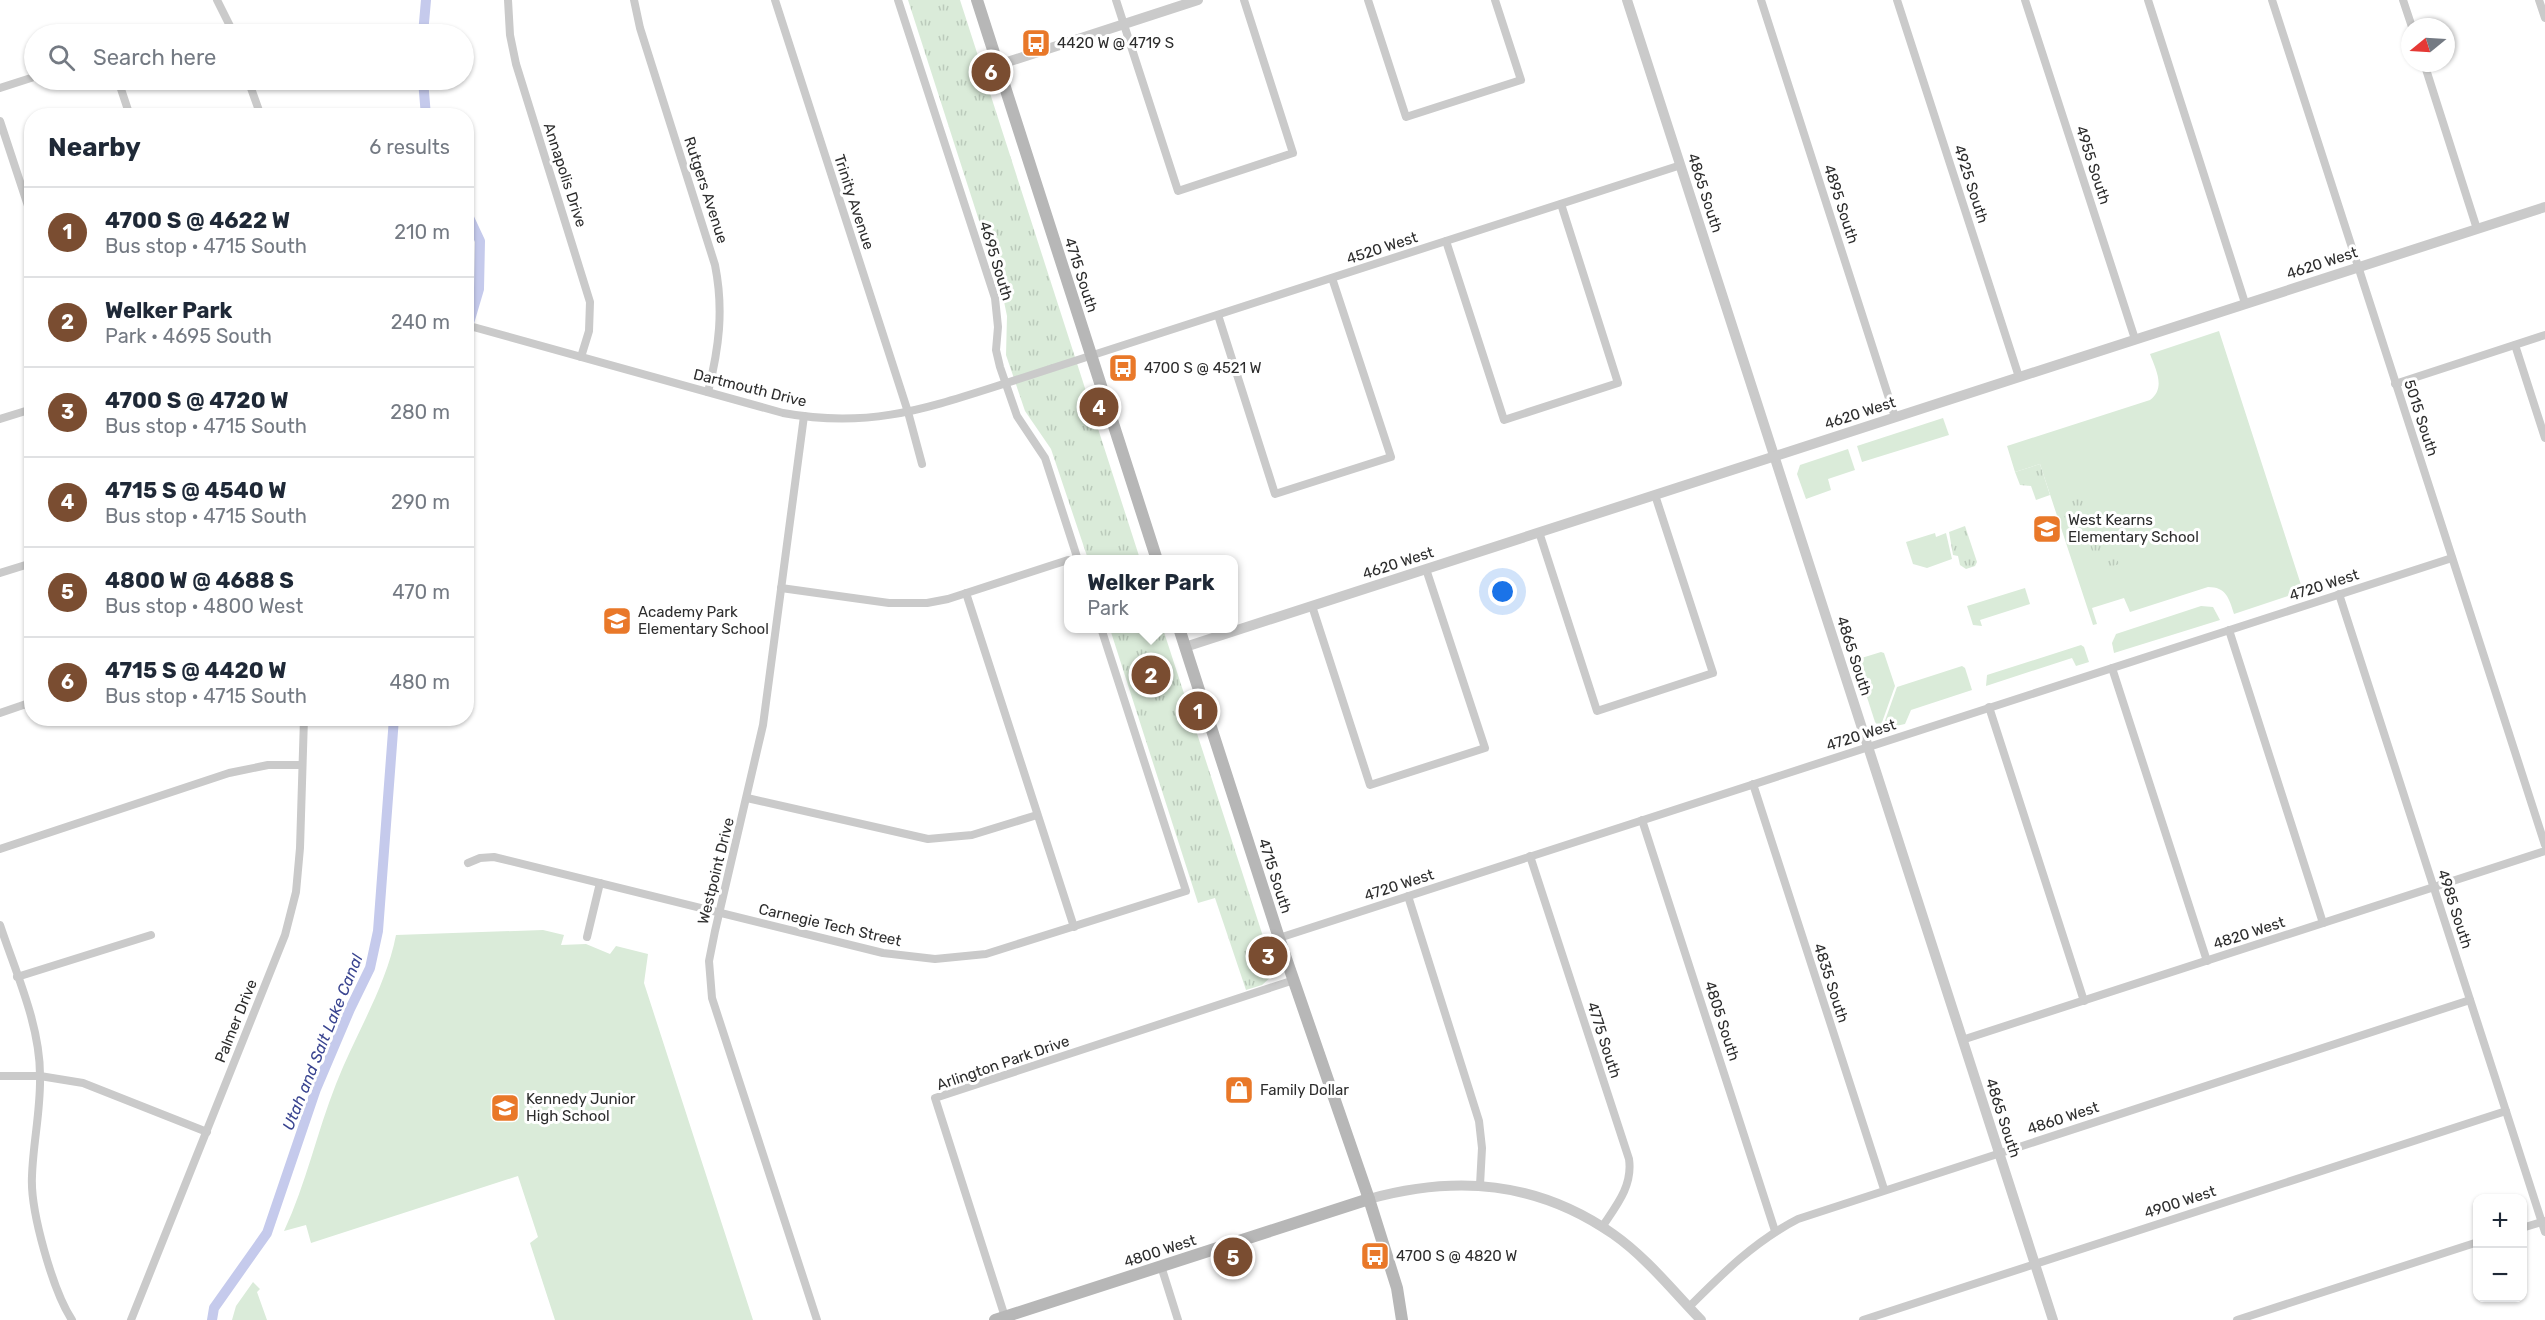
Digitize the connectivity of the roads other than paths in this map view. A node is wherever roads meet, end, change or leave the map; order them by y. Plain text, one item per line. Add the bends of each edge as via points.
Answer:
1 (217, 0) edge
2 (508, 0) edge
3 (634, 0) edge
4 (775, 0) edge
5 (898, 0) edge
6 (977, 0) edge
7 (1116, 0) edge
8 (1198, 0) edge
9 (1244, 0) edge
10 (1368, 0) edge
11 (1495, 0) edge
12 (1627, 0) edge
13 (1761, 0) edge
14 (1897, 0) edge
15 (2025, 0) edge
16 (2148, 0) edge
17 (2272, 0) edge
18 (2403, 0) edge
19 (2539, 0) edge
20 (2409, 18) edge
21 (2545, 18) edge
22 (229, 24) edge
23 (1124, 24) junction
24 (998, 65) junction
25 (2427, 72) edge
26 (24, 80) edge
27 (0, 88) edge
28 (121, 90) edge
29 (252, 90) edge
30 (127, 108) edge
31 (258, 108) edge
32 (0, 121) edge
33 (1680, 165) junction
34 (24, 194) edge
35 (1560, 204) junction
36 (2545, 207) edge
37 (2477, 229) junction
38 (1446, 241) junction
39 (2357, 267) junction
40 (1332, 278) junction
41 (2246, 303) junction
42 (1218, 315) junction
43 (474, 326) edge
44 (2545, 335) edge
45 (2135, 339) junction
46 (2515, 345) junction
47 (1091, 356) junction
48 (581, 357) junction
49 (2019, 377) junction
50 (1006, 383) junction
51 (2395, 384) junction
52 (708, 392) junction
53 (24, 412) edge
54 (908, 412) junction
55 (804, 417) junction
56 (1895, 417) junction
57 (0, 419) edge
58 (2545, 438) edge
59 (1774, 456) junction
60 (922, 464) dead end
61 (1655, 495) junction
62 (1539, 532) junction
63 (1072, 555) edge
64 (1155, 555) edge
65 (2452, 558) junction
66 (1064, 562) edge
67 (24, 566) edge
68 (1426, 569) junction
69 (0, 573) edge
70 (781, 588) junction
71 (966, 593) junction
72 (2339, 594) junction
73 (1312, 606) junction
74 (1238, 630) edge
75 (2229, 630) junction
76 (1103, 633) edge
77 (1181, 633) edge
78 (1228, 633) edge
79 (1185, 647) junction
80 (2112, 668) junction
81 (24, 704) edge
82 (1989, 707) junction
83 (0, 712) edge
84 (304, 726) edge
85 (1867, 747) junction
86 (302, 765) junction
87 (1753, 784) junction
88 (747, 798) junction
89 (1037, 815) junction
90 (1642, 820) junction
91 (2545, 844) edge
92 (0, 849) edge
93 (2545, 851) edge
94 (1530, 856) junction
95 (468, 863) dead end
96 (600, 883) junction
97 (2434, 887) junction
98 (1408, 896) junction
99 (720, 912) junction
100 (2324, 923) junction
101 (0, 925) edge
102 (1074, 927) junction
103 (151, 935) dead end
104 (587, 937) dead end
105 (1279, 938) junction
106 (2207, 961) junction
107 (17, 977) junction
108 (1294, 981) junction
109 (2470, 1000) junction
110 (2084, 1001) junction
111 (1962, 1040) junction
112 (0, 1076) edge
113 (40, 1076) junction
114 (2506, 1111) junction
115 (207, 1132) junction
116 (1999, 1152) junction
117 (1480, 1185) junction
118 (1884, 1190) junction
119 (1369, 1199) junction
120 (2543, 1221) edge
121 (1602, 1227) junction
122 (2527, 1227) edge
123 (1775, 1231) junction
124 (2545, 1232) edge
125 (2473, 1244) edge
126 (2035, 1263) junction
127 (1161, 1266) junction
128 (1689, 1307) junction
129 (1000, 1318) edge
130 (72, 1320) edge
131 (131, 1320) edge
132 (817, 1320) edge
133 (1178, 1320) edge
134 (1402, 1320) edge
135 (1701, 1320) edge
136 (1863, 1320) edge
137 (2053, 1320) edge
138 (2237, 1320) edge

1 - 22 street
2 - 48 street, Annapolis Drive via 516,64 588,292 591,320
3 - 52 street, Rutgers Avenue via 716,265 721,326
4 - 54 street, Trinity Avenue
5 - 50 street, 4695 South via 995,298 996,350
6 - 24 main road, 4715 South
7 - 23 street
8 - 23 street
9 - 23 street via 1293,153 1178,190
10 - 11 street via 1406,117 1521,80
12 - 33 street, 4865 South
13 - 56 street, 4895 South
14 - 49 street, 4925 South
15 - 45 street, 4955 South
16 - 41 street
17 - 39 street, 5015 South
18 - 20 street
19 - 21 street
23 - 24 street
24 - 47 main road, 4715 South
25 - 37 street
26 - 27 street
28 - 30 street
29 - 31 street
32 - 34 street
33 - 35 street, 4520 West
33 - 59 street, 4865 South
35 - 38 street, 4520 West
35 - 38 street via 1618,383 1504,420
36 - 37 street, 4620 West
37 - 39 street, 4620 West
38 - 40 street, 4520 West
39 - 41 street, 4620 West
39 - 51 street, 5015 South
40 - 42 street, 4520 West
40 - 42 street via 1390,457 1275,494
41 - 45 street, 4620 West
42 - 47 street, 4520 West
43 - 48 street, Dartmouth Drive
44 - 46 street
45 - 49 street, 4620 West
46 - 51 street
46 - 58 street
47 - 50 street, Dartmouth Drive
47 - 64 main road, 4715 South
48 - 52 street, Dartmouth Drive
49 - 56 street, 4620 West
50 - 54 street, Dartmouth Drive
50 - 63 street, 4695 South via 1017,416 1045,458
51 - 65 street, 5015 South
52 - 55 street, Dartmouth Drive
53 - 57 street
54 - 55 street, Dartmouth Drive via 853,419
54 - 60 street, Trinity Avenue
55 - 70 street, Westpoint Drive
56 - 59 street, 4620 West
59 - 61 street, 4620 West
59 - 85 street, 4865 South
61 - 62 street, 4620 West
61 - 62 street via 1713,673 1597,711
62 - 68 street, 4620 West
65 - 72 street, 4720 West
65 - 91 street, 5015 South
66 - 71 street
67 - 69 street
68 - 73 street, 4620 West
68 - 73 street via 1485,748 1370,785
70 - 71 street via 907,604 938,602
70 - 88 street, Westpoint Drive via 763,725
71 - 89 street
72 - 75 street, 4720 West
72 - 97 street, 4985 South
73 - 74 street, 4620 West
75 - 80 street, 4720 West
75 - 100 street
76 - 102 street, Carnegie Tech Street via 1186,891
77 - 79 main road, 4715 South
78 - 79 street, 4620 West
79 - 105 main road, 4715 South
80 - 82 street, 4720 West
80 - 106 street
81 - 83 street
82 - 85 street, 4720 West
82 - 110 street
84 - 86 street, Palmer Drive
85 - 87 street, 4720 West
85 - 111 street, 4865 South
86 - 92 street via 268,765 229,773
86 - 115 street, Palmer Drive via 296,892 285,935
87 - 90 street, 4720 West
87 - 118 street, 4835 South
88 - 89 street via 928,839 972,836
88 - 99 street, Westpoint Drive
89 - 102 street
90 - 94 street, 4720 West
90 - 123 street, 4805 South
93 - 97 street, 4820 West
94 - 98 street, 4720 West
94 - 121 street, 4775 South via 1629,1159 1628,1186
95 - 96 street, Carnegie Tech Street via 494,857
96 - 99 street, Carnegie Tech Street
96 - 104 street
97 - 100 street, 4820 West
97 - 109 street, 4985 South
98 - 105 street, 4720 West
98 - 117 street via 1479,1121
99 - 102 street, Carnegie Tech Street via 883,953 935,958 993,952
99 - 132 street, Westpoint Drive via 709,961 712,998
100 - 106 street, 4820 West
101 - 107 street
103 - 107 street
105 - 108 main road, 4715 South
106 - 110 street, 4820 West
107 - 113 street via 34,1034
108 - 119 main road, 4715 South
108 - 129 street, Arlington Park Drive via 934,1098
109 - 114 street, 4985 South
109 - 116 street, 4860 West
110 - 111 street, 4820 West
111 - 116 street, 4865 South
112 - 113 street
113 - 115 street via 102,1089
113 - 130 street via 31,1178 34,1211 62,1302
114 - 120 street, 4985 South
114 - 126 street, 4900 West
115 - 131 street, Palmer Drive
116 - 118 street, 4860 West
116 - 126 street, 4865 South
117 - 119 street via 1430,1186
117 - 121 street via 1551,1201
118 - 123 street, 4860 West via 1798,1218
119 - 127 main road, 4800 West
119 - 134 main road, 4715 South via 1397,1288
120 - 122 street
120 - 124 street, 4985 South
121 - 128 street via 1634,1251
123 - 128 street, 4860 West via 1751,1248
125 - 138 street
126 - 136 street, 4900 West
126 - 137 street, 4865 South
127 - 129 main road, 4800 West
127 - 133 street
128 - 135 street

